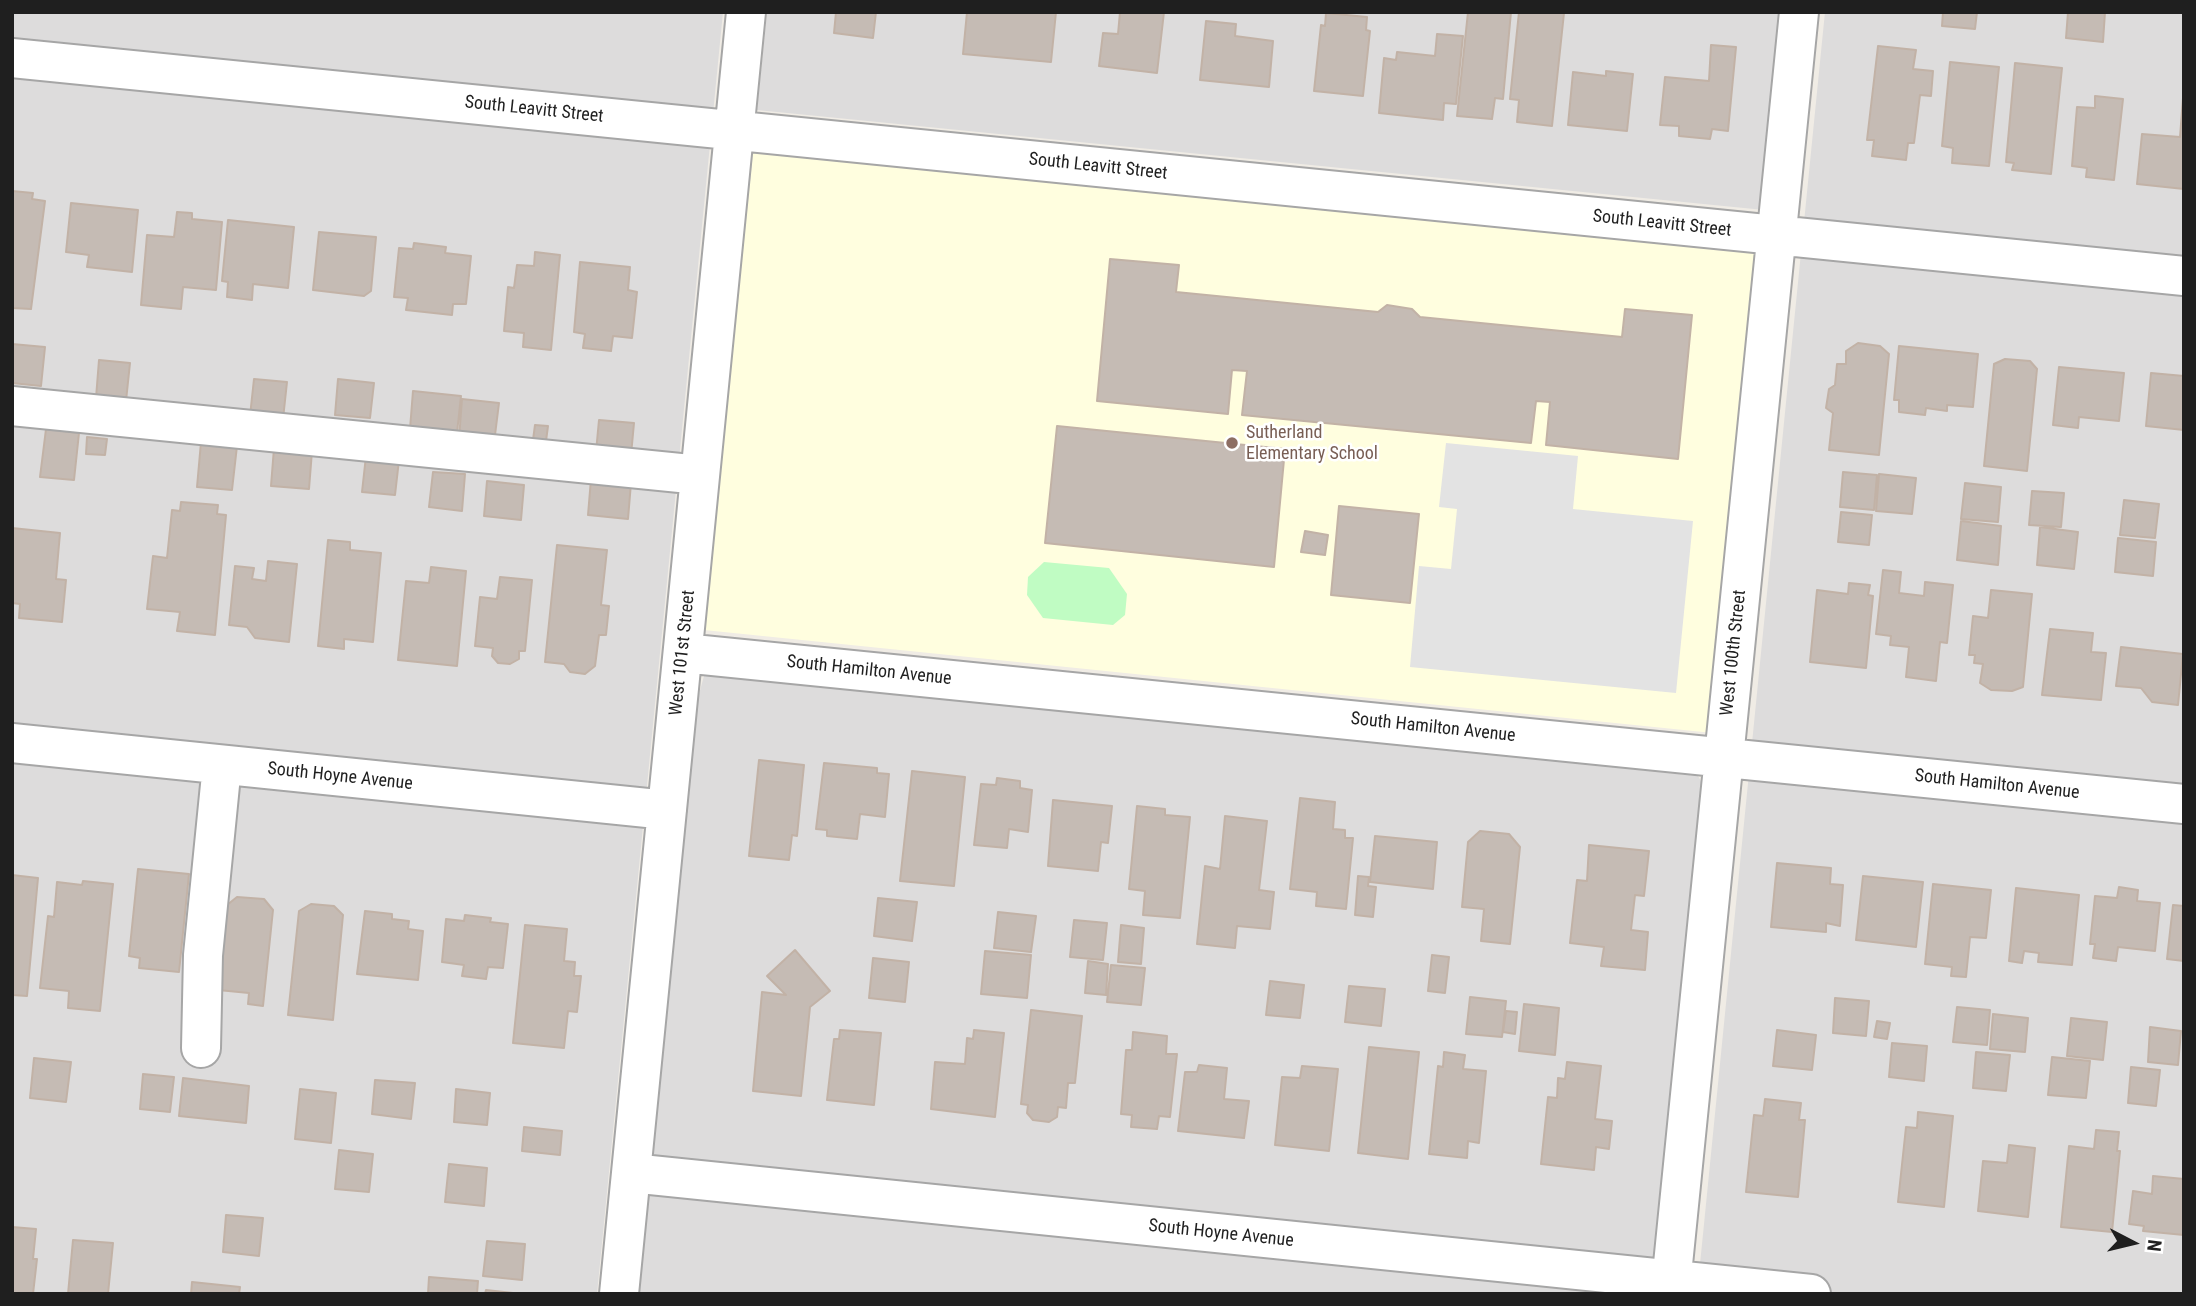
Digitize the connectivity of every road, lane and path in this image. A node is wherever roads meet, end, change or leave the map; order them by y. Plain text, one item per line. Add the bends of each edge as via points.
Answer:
1 (746, 12) edge
2 (1799, 12) edge
3 (12, 58) edge
4 (735, 131) junction
5 (1776, 235) junction
6 (2184, 276) edge
7 (12, 406) edge
8 (700, 475) junction
9 (683, 653) junction
10 (12, 743) edge
11 (1724, 757) junction
12 (222, 765) junction
13 (2184, 804) edge
14 (667, 810) junction
15 (201, 1048) dead end
16 (631, 1173) junction
17 (1671, 1287) edge
18 (619, 1294) edge
19 (1811, 1294) edge

1 - 4 street, West 101st Street
2 - 5 street, West 100th Street
3 - 4 street, South Leavitt Street
4 - 5 street, South Leavitt Street
4 - 8 street, West 101st Street
5 - 6 street, South Leavitt Street
5 - 11 street, West 100th Street
7 - 8 street
8 - 9 street, West 101st Street
9 - 11 street, South Hamilton Avenue
9 - 14 street, West 101st Street
10 - 12 street, South Hoyne Avenue
11 - 13 street, South Hamilton Avenue
11 - 17 street, West 100th Street
12 - 14 street, South Hoyne Avenue
12 - 15 street via 203,956
14 - 16 street, West 101st Street
16 - 17 street, South Hoyne Avenue
16 - 18 street, West 101st Street
17 - 19 street, South Hoyne Avenue

